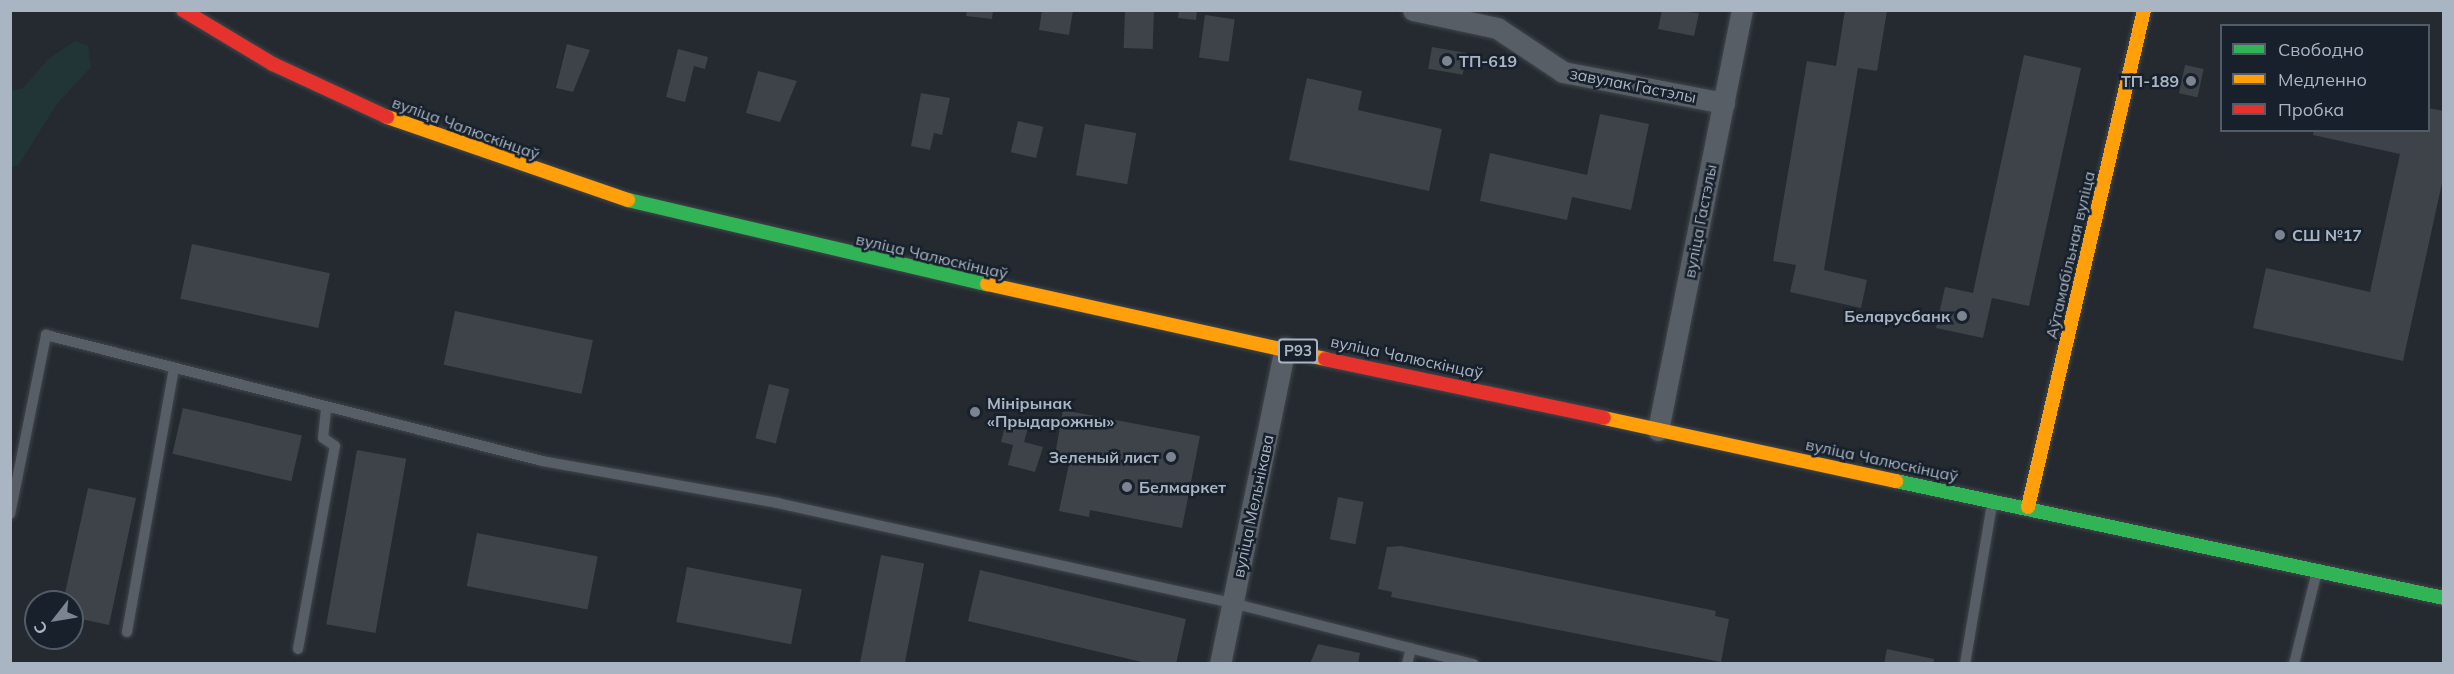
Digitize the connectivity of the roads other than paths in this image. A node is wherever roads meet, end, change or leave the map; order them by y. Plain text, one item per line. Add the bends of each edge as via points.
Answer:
1 (183, 10) edge
2 (1413, 10) edge
3 (1742, 10) edge
4 (2144, 10) edge
5 (1498, 19) edge
6 (1724, 103) junction
7 (1285, 348) junction
8 (174, 368) junction
9 (326, 409) junction
10 (1658, 430) junction
11 (1993, 499) junction
12 (2028, 507) junction
13 (10, 514) edge
14 (2317, 572) junction
15 (2444, 598) edge
16 (1232, 603) junction
17 (127, 632) dead end
18 (1411, 648) junction
19 (298, 649) dead end
20 (1220, 663) edge
21 (1407, 663) edge
22 (1473, 663) edge
23 (1965, 663) edge
24 (2294, 663) edge

1 - 7 main road, вуліца Чалюскінцаў / Р93 via 273,64 390,118 518,166 760,234
2 - 5 street, завулак Гастэлы
3 - 6 street, вуліца Гастэлы
4 - 12 main road, Аўтамабільная вуліца
5 - 6 street, завулак Гастэлы via 1563,72
6 - 10 street, вуліца Гастэлы
7 - 10 main road, вуліца Чалюскінцаў / Р93
7 - 16 street, вуліца Мельнікава
8 - 9 lane
8 - 13 lane via 46,335
8 - 17 lane
9 - 16 lane via 542,461 777,503
9 - 19 lane via 323,438 335,446
10 - 11 main road, вуліца Чалюскінцаў / Р93
11 - 12 main road, вуліца Чалюскінцаў / Р93
11 - 23 lane
12 - 14 main road, вуліца Чалюскінцаў / Р93
14 - 15 main road, вуліца Чалюскінцаў / Р93
14 - 24 lane
16 - 18 lane
16 - 20 street, вуліца Мельнікава
18 - 21 lane
18 - 22 lane

